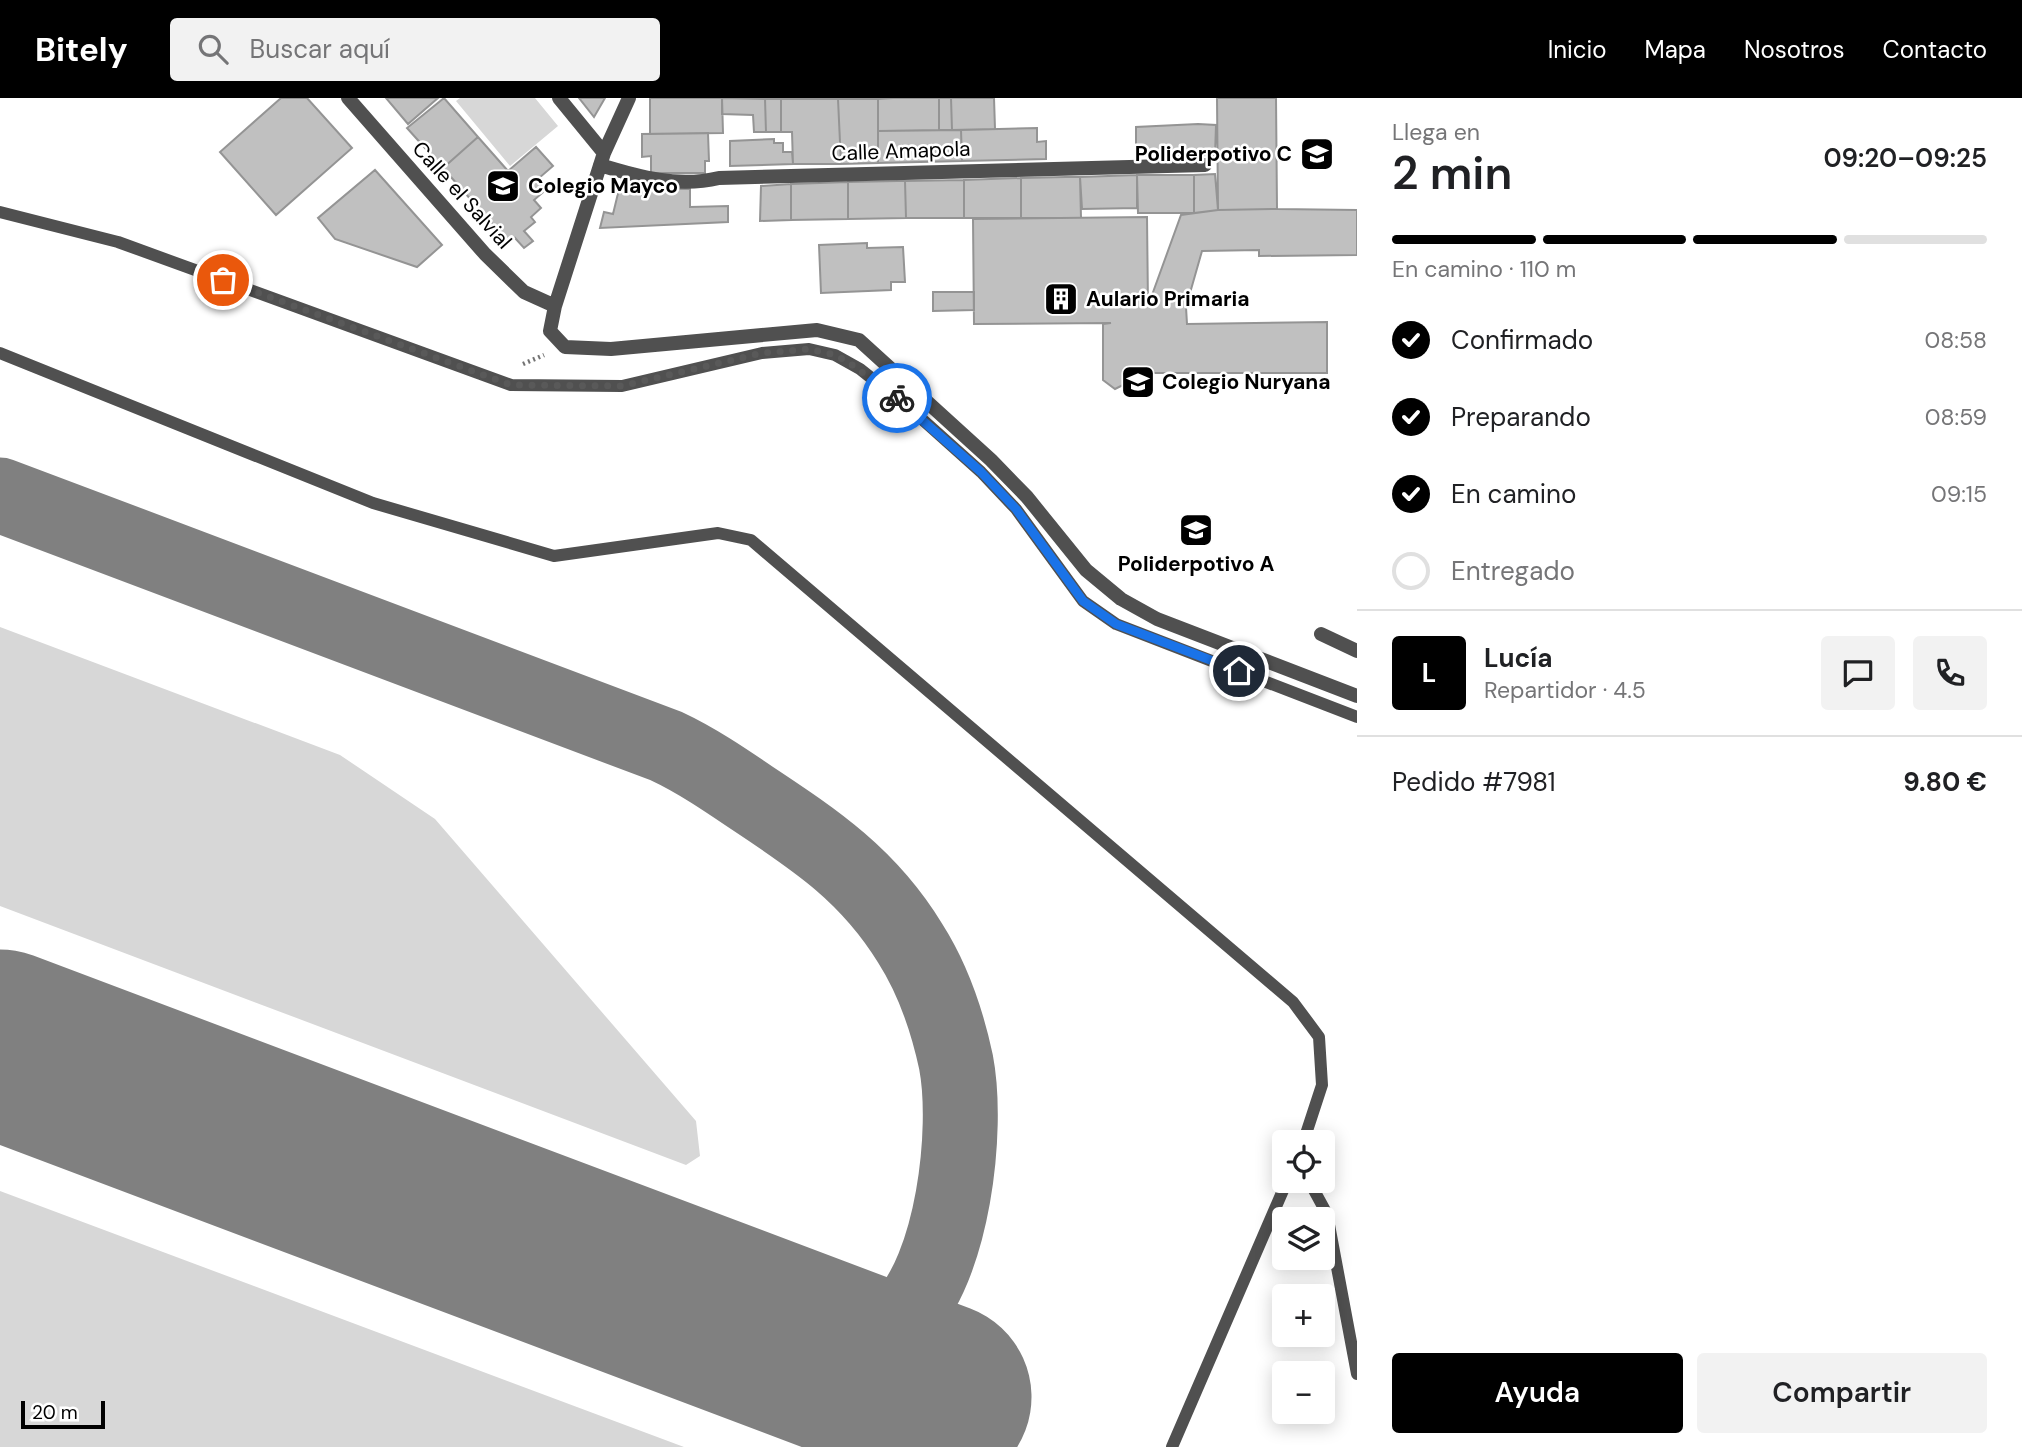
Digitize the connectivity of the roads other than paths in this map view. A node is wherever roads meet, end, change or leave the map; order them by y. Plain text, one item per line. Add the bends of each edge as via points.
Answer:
1 (348, 98) edge
2 (559, 98) edge
3 (629, 98) edge
4 (602, 159) junction
5 (1205, 165) dead end
6 (0, 212) edge
7 (555, 306) junction
8 (0, 353) edge
9 (1321, 634) dead end
10 (1357, 651) edge
11 (1357, 696) edge
12 (1357, 718) edge
13 (1307, 1130) edge
14 (1282, 1193) edge
15 (1316, 1193) edge
16 (1357, 1374) edge
17 (1172, 1447) edge

1 - 7 street, Calle el Salvial via 485,254 524,292
2 - 4 street
3 - 4 street
4 - 5 street, Calle Amapola via 651,181
4 - 7 street
6 - 12 lane via 118,242 511,385 622,386 762,353 809,349 835,355 914,412 981,472 1016,509 1083,601 1116,624
7 - 11 street via 550,331 565,347 611,349 817,330 859,340 991,460 1086,570 1121,600 1157,619
8 - 13 lane via 373,503 554,556 718,533 751,540 1293,1002 1319,1037 1322,1086
9 - 10 street
14 - 17 lane
15 - 16 lane via 1328,1214

